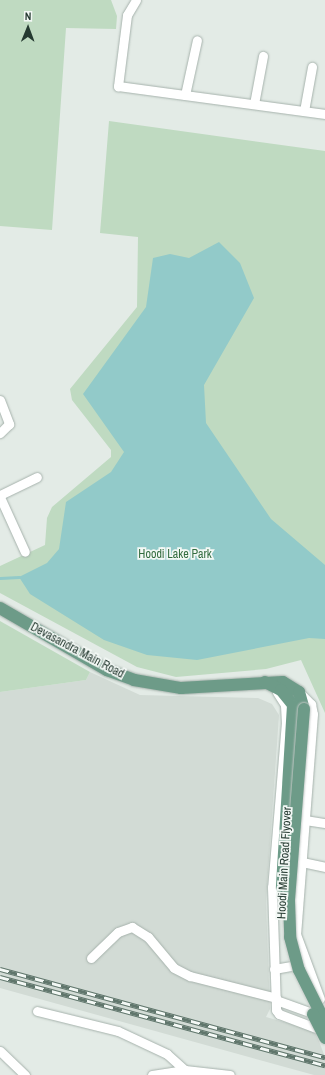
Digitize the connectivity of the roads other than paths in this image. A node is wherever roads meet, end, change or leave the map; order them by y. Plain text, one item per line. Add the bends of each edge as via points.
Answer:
1 (136, 0) edge
2 (197, 40) dead end
3 (263, 56) dead end
4 (312, 67) dead end
5 (185, 95) junction
6 (254, 104) junction
7 (304, 111) junction
8 (325, 114) edge
9 (0, 400) edge
10 (0, 433) edge
11 (37, 476) dead end
12 (0, 496) edge
13 (25, 552) dead end
14 (0, 608) edge
15 (274, 687) junction
16 (299, 692) junction
17 (305, 820) junction
18 (325, 823) edge
19 (302, 862) junction
20 (325, 867) edge
21 (91, 958) dead end
22 (306, 963) junction
23 (274, 969) junction
24 (276, 999) junction
25 (37, 1011) dead end
26 (325, 1011) edge
27 (325, 1018) edge
28 (325, 1022) edge
29 (325, 1031) edge
30 (325, 1038) edge
31 (0, 1051) edge
32 (184, 1072) edge
33 (25, 1075) edge
34 (152, 1075) edge
35 (230, 1075) edge

1 - 5 street via 127,14 118,86
2 - 5 street
3 - 6 street
4 - 7 street
5 - 6 street
6 - 7 street
7 - 8 street
9 - 10 street via 9,424
11 - 12 street
12 - 13 street
14 - 15 main road, Devasandra Main Road via 107,670 156,687
15 - 16 main road, Devasandra Main Road via 289,683
15 - 23 street via 285,705 286,722 272,887
15 - 30 main road, Hoodi Main Road Flyover, bridge via 293,705 294,722 281,924 299,988
16 - 17 street via 310,704 312,714
16 - 28 main road, Hoodi Main Road Flyover, bridge via 304,709 289,900 290,937 299,970
17 - 18 street
17 - 19 street
19 - 20 street
19 - 22 street via 296,934
21 - 24 street via 118,932 132,928 148,936 174,968 185,974
22 - 23 street
22 - 26 street
23 - 24 street
24 - 27 street
24 - 29 street via 276,1010 298,1022
25 - 32 street via 118,1031 167,1054
31 - 33 street
32 - 34 street
32 - 35 street

